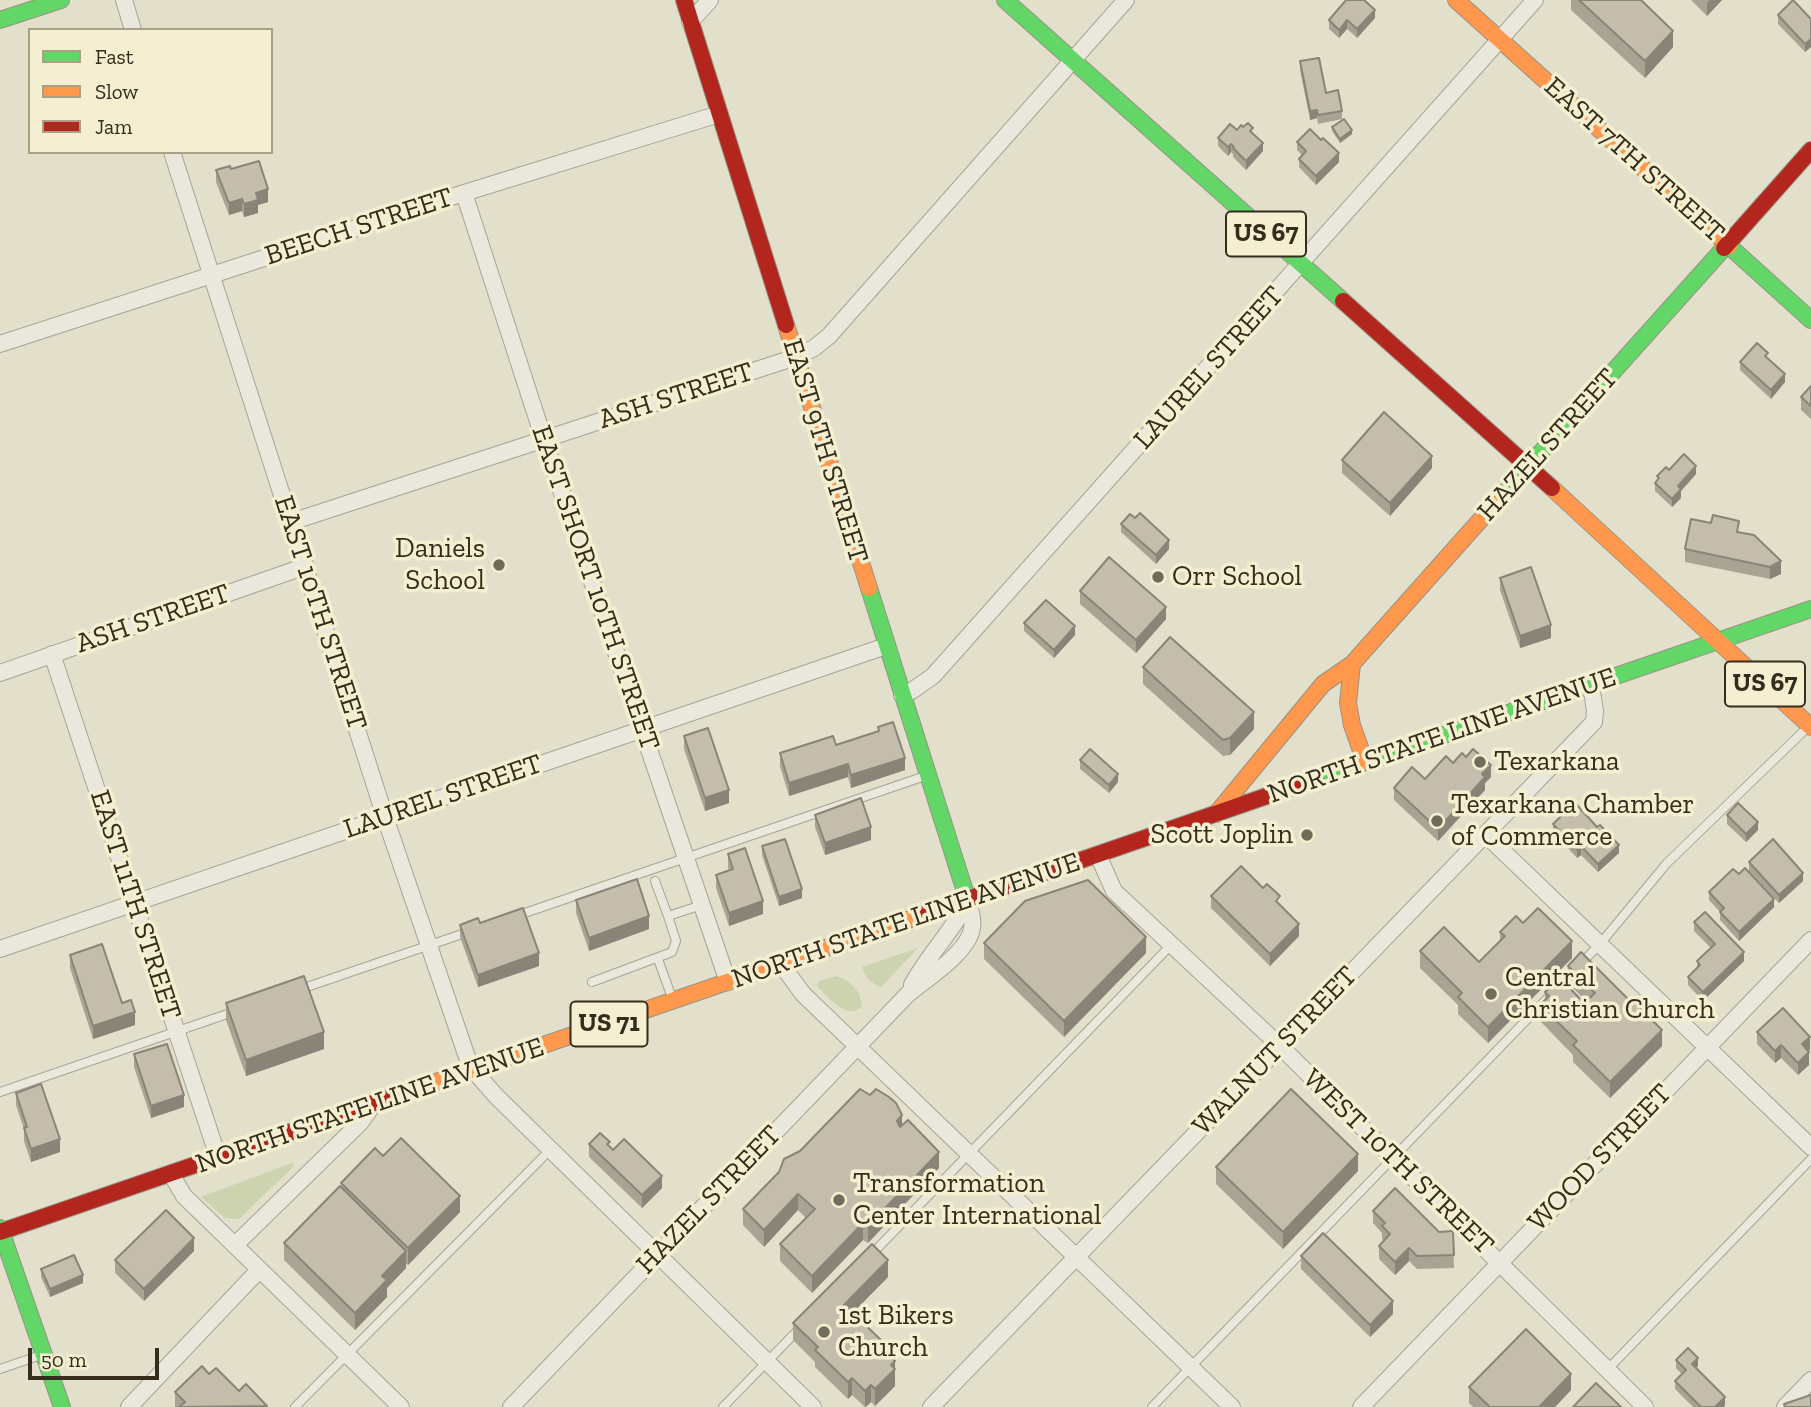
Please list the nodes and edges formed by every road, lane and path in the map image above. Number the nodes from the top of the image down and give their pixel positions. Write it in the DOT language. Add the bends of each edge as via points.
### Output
graph roads {
  1 [pos="61,0"];
  2 [pos="124,0"];
  3 [pos="684,0"];
  4 [pos="710,0"];
  5 [pos="1005,0"];
  6 [pos="1126,0"];
  7 [pos="1456,0"];
  8 [pos="1535,0"];
  9 [pos="0,20"];
  10 [pos="690,22"];
  11 [pos="132,28"];
  12 [pos="1500,40"];
  13 [pos="1072,60"];
  14 [pos="719,114"];
  15 [pos="1811,150"];
  16 [pos="173,154"];
  17 [pos="464,193"];
  18 [pos="1727,243"];
  19 [pos="1300,265"];
  20 [pos="210,275"];
  21 [pos="1811,320"];
  22 [pos="0,344"];
  23 [pos="796,357"];
  24 [pos="544,440"];
  25 [pos="1529,467"];
  26 [pos="291,522"];
  27 [pos="306,566"];
  28 [pos="1811,609"];
  29 [pos="1718,641"];
  30 [pos="887,646"];
  31 [pos="52,654"];
  32 [pos="1352,664"];
  33 [pos="0,673"];
  34 [pos="1591,685"];
  35 [pos="902,695"];
  36 [pos="1810,726"];
  37 [pos="643,729"];
  38 [pos="1365,762"];
  39 [pos="928,775"];
  40 [pos="1216,814"];
  41 [pos="385,817"];
  42 [pos="1486,835"];
  43 [pos="1098,855"];
  44 [pos="686,858"];
  45 [pos="655,881"];
  46 [pos="968,901"];
  47 [pos="134,903"];
  48 [pos="702,905"];
  49 [pos="668,916"];
  50 [pos="505,919"];
  51 [pos="480,928"];
  52 [pos="1811,940"];
  53 [pos="1172,944"];
  54 [pos="1600,944"];
  55 [pos="428,946"];
  56 [pos="0,948"];
  57 [pos="658,958"];
  58 [pos="781,964"];
  59 [pos="592,982"];
  60 [pos="728,982"];
  61 [pos="282,995"];
  62 [pos="673,1001"];
  63 [pos="243,1009"];
  64 [pos="177,1031"];
  65 [pos="859,1046"];
  66 [pos="1280,1046"];
  67 [pos="1709,1047"];
  68 [pos="474,1071"];
  69 [pos="0,1092"];
  70 [pos="373,1105"];
  71 [pos="1811,1147"];
  72 [pos="551,1149"];
  73 [pos="970,1153"];
  74 [pos="218,1157"];
  75 [pos="1393,1157"];
  76 [pos="1811,1159"];
  77 [pos="171,1174"];
  78 [pos="0,1231"];
  79 [pos="235,1245"];
  80 [pos="657,1253"];
  81 [pos="1075,1256"];
  82 [pos="1500,1261"];
  83 [pos="864,1263"];
  84 [pos="259,1270"];
  85 [pos="806,1322"];
  86 [pos="45,1354"];
  87 [pos="347,1355"];
  88 [pos="767,1362"];
  89 [pos="1191,1367"];
  90 [pos="0,1369"];
  91 [pos="1608,1369"];
  92 [pos="1811,1380"];
  93 [pos="62,1407"];
  94 [pos="129,1407"];
  95 [pos="295,1407"];
  96 [pos="401,1407"];
  97 [pos="511,1407"];
  98 [pos="723,1407"];
  99 [pos="813,1407"];
  100 [pos="931,1407"];
  101 [pos="1152,1407"];
  102 [pos="1232,1407"];
  103 [pos="1361,1407"];
  104 [pos="1645,1407"];
  105 [pos="1785,1407"];
  1 -- 9 [label="main road"];
  2 -- 11 [label="street"];
  3 -- 10 [label="main road, EAST 9TH STREET"];
  4 -- 10 [label="street"];
  5 -- 13 [label="main road, US 67"];
  6 -- 13 [label="street, ASH STREET"];
  7 -- 12 [label="main road, EAST 7TH STREET"];
  8 -- 12 [label="street, LAUREL STREET"];
  10 -- 14 [label="main road, EAST 9TH STREET"];
  12 -- 18 [label="main road, EAST 7TH STREET"];
  12 -- 19 [label="street, LAUREL STREET"];
  13 -- 19 [label="main road, US 67"];
  13 -- 23 [label="street, ASH STREET" via="829,336"];
  14 -- 17 [label="street, BEECH STREET"];
  14 -- 23 [label="main road, EAST 9TH STREET"];
  15 -- 18 [label="main road, HAZEL STREET"];
  16 -- 20 [label="street, EAST 10TH STREET"];
  17 -- 20 [label="street, BEECH STREET"];
  17 -- 24 [label="street, EAST SHORT 10TH STREET"];
  18 -- 21 [label="main road, EAST 7TH STREET"];
  18 -- 25 [label="main road, HAZEL STREET"];
  19 -- 25 [label="main road, US 67"];
  19 -- 35 [label="street, LAUREL STREET" via="933,676"];
  20 -- 22 [label="street, BEECH STREET"];
  20 -- 26 [label="street, EAST 10TH STREET"];
  23 -- 24 [label="street, ASH STREET"];
  23 -- 30 [label="main road, EAST 9TH STREET"];
  24 -- 26 [label="street, ASH STREET"];
  24 -- 37 [label="street, EAST SHORT 10TH STREET"];
  25 -- 29 [label="main road, US 67"];
  25 -- 32 [label="main road, HAZEL STREET"];
  26 -- 27 [label="street, EAST 10TH STREET"];
  27 -- 31 [label="street, ASH STREET"];
  27 -- 41 [label="street, EAST 10TH STREET"];
  28 -- 29 [label="main road, NORTH STATE LINE AVENUE"];
  29 -- 34 [label="main road, NORTH STATE LINE AVENUE"];
  29 -- 36 [label="main road, US 67"];
  30 -- 35 [label="main road, EAST 9TH STREET"];
  30 -- 37 [label="street, LAUREL STREET"];
  31 -- 33 [label="street, ASH STREET"];
  31 -- 47 [label="street, EAST 11TH STREET"];
  32 -- 38 [label="main road" via="1346,703"];
  32 -- 40 [label="main road, HAZEL STREET" via="1323,684"];
  34 -- 38 [label="main road, NORTH STATE LINE AVENUE"];
  34 -- 42 [label="street, WALNUT STREET" via="1594,722"];
  35 -- 39 [label="main road, EAST 9TH STREET"];
  36 -- 54 [label="lane" via="1667,863"];
  37 -- 41 [label="street, LAUREL STREET"];
  37 -- 44 [label="street, EAST SHORT 10TH STREET"];
  38 -- 40 [label="main road, NORTH STATE LINE AVENUE"];
  39 -- 44 [label="lane"];
  39 -- 46 [label="main road, EAST 9TH STREET"];
  40 -- 43 [label="main road, NORTH STATE LINE AVENUE / US 71"];
  41 -- 47 [label="street, LAUREL STREET"];
  41 -- 55 [label="street, EAST 10TH STREET"];
  42 -- 54 [label="street"];
  42 -- 66 [label="street, WALNUT STREET"];
  43 -- 46 [label="main road, NORTH STATE LINE AVENUE / US 71"];
  43 -- 53 [label="street, WEST 10TH STREET" via="1114,891"];
  44 -- 48 [label="street, EAST SHORT 10TH STREET"];
  44 -- 50 [label="lane"];
  45 -- 49 [label="lane"];
  46 -- 58 [label="main road, NORTH STATE LINE AVENUE / US 71"];
  46 -- 65 [label="street, HAZEL STREET" via="970,937"];
  47 -- 56 [label="street, LAUREL STREET"];
  47 -- 64 [label="street, EAST 11TH STREET"];
  48 -- 49 [label="lane"];
  48 -- 60 [label="street, EAST SHORT 10TH STREET"];
  49 -- 57 [label="lane" via="676,946"];
  51 -- 55 [label="lane"];
  52 -- 67 [label="street, WOOD STREET"];
  53 -- 66 [label="street, WEST 10TH STREET"];
  53 -- 73 [label="lane"];
  54 -- 67 [label="street"];
  54 -- 75 [label="lane"];
  55 -- 61 [label="lane"];
  55 -- 68 [label="street, EAST 10TH STREET"];
  57 -- 59 [label="lane"];
  57 -- 62 [label="lane"];
  58 -- 60 [label="main road, NORTH STATE LINE AVENUE / US 71"];
  58 -- 65 [label="street" via="799,989"];
  60 -- 62 [label="main road, NORTH STATE LINE AVENUE / US 71"];
  62 -- 68 [label="main road, NORTH STATE LINE AVENUE / US 71"];
  63 -- 64 [label="lane"];
  64 -- 69 [label="lane"];
  64 -- 74 [label="street, EAST 11TH STREET"];
  65 -- 73 [label="street"];
  65 -- 80 [label="street, HAZEL STREET"];
  66 -- 75 [label="street, WEST 10TH STREET"];
  66 -- 81 [label="street, WALNUT STREET"];
  67 -- 71 [label="street"];
  67 -- 82 [label="street, WOOD STREET"];
  68 -- 70 [label="main road, NORTH STATE LINE AVENUE / US 71"];
  68 -- 72 [label="street, EAST 10TH STREET"];
  70 -- 74 [label="main road, NORTH STATE LINE AVENUE / US 71"];
  70 -- 79 [label="street"];
  72 -- 80 [label="street, EAST 10TH STREET"];
  72 -- 87 [label="lane"];
  73 -- 81 [label="street"];
  73 -- 83 [label="lane"];
  74 -- 77 [label="main road, NORTH STATE LINE AVENUE / US 71"];
  75 -- 82 [label="street, WEST 10TH STREET"];
  75 -- 89 [label="lane"];
  76 -- 91 [label="lane"];
  77 -- 78 [label="main road, NORTH STATE LINE AVENUE / US 71"];
  77 -- 79 [label="street" via="184,1196"];
  78 -- 86 [label="main road"];
  79 -- 84 [label="street"];
  80 -- 88 [label="street, EAST 10TH STREET"];
  80 -- 97 [label="street, HAZEL STREET"];
  81 -- 89 [label="street"];
  81 -- 100 [label="street, WALNUT STREET"];
  82 -- 91 [label="street, WEST 10TH STREET"];
  82 -- 103 [label="street, WOOD STREET"];
  84 -- 87 [label="street"];
  84 -- 94 [label="street"];
  85 -- 88 [label="lane"];
  86 -- 90 [label="lane"];
  86 -- 93 [label="main road"];
  87 -- 95 [label="lane"];
  87 -- 96 [label="street"];
  88 -- 98 [label="lane"];
  88 -- 99 [label="street, EAST 10TH STREET"];
  89 -- 101 [label="lane"];
  89 -- 102 [label="street"];
  91 -- 104 [label="street, WEST 10TH STREET"];
  92 -- 105 [label="street"];
}
